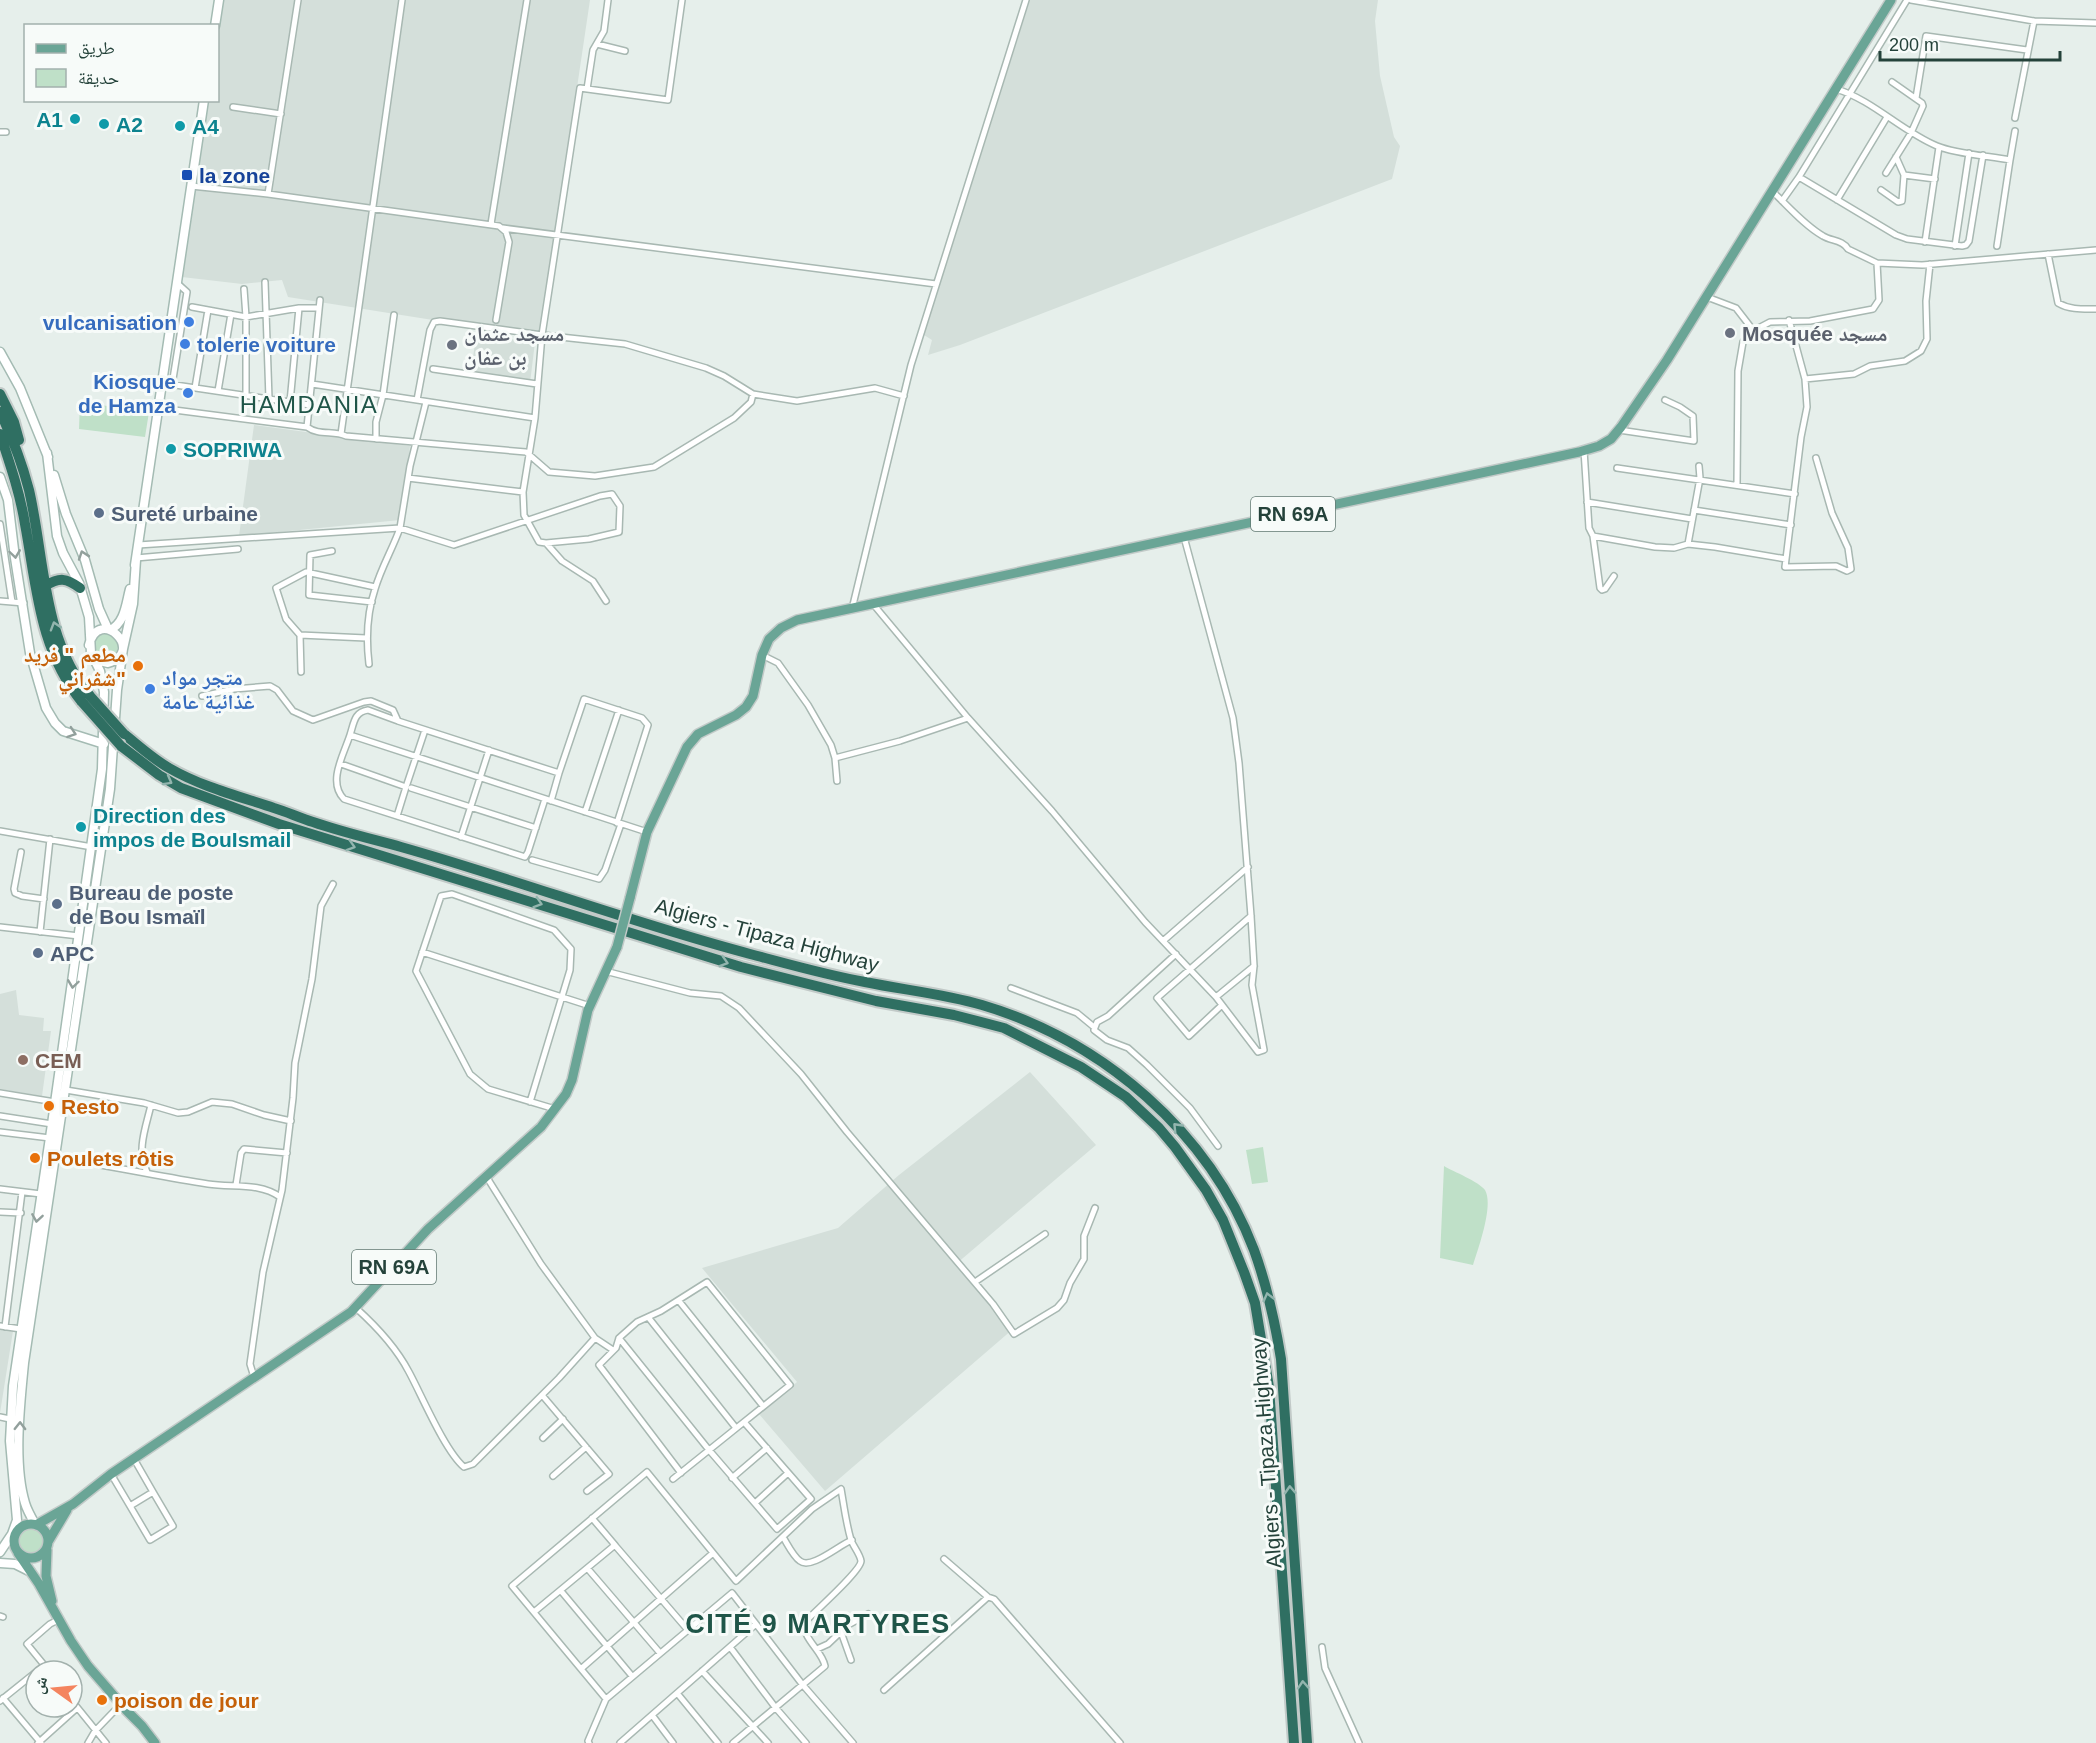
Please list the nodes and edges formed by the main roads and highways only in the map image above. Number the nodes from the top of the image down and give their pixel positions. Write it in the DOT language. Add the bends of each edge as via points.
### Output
graph roads {
  1 [pos="219,0"];
  2 [pos="1891,0"];
  3 [pos="215,24"];
  4 [pos="204,102"];
  5 [pos="0,352"];
  6 [pos="0,394"];
  7 [pos="0,412"];
  8 [pos="0,434"];
  9 [pos="0,446"];
  10 [pos="47,453"];
  11 [pos="10,465"];
  12 [pos="0,477"];
  13 [pos="34,519"];
  14 [pos="136,559"];
  15 [pos="45,586"];
  16 [pos="80,588"];
  17 [pos="109,630"];
  18 [pos="89,645"];
  19 [pos="123,649"];
  20 [pos="93,657"];
  21 [pos="86,699"];
  22 [pos="104,744"];
  23 [pos="73,1504"];
  24 [pos="17,1520"];
  25 [pos="35,1524"];
  26 [pos="15,1535"];
  27 [pos="48,1544"];
  28 [pos="3,1548"];
  29 [pos="22,1557"];
  30 [pos="0,1563"];
  31 [pos="11,1563"];
  32 [pos="31,1572"];
  33 [pos="57,1619"];
  34 [pos="155,1743"];
  35 [pos="1294,1743"];
  36 [pos="1307,1743"];
  1 -- 3 [label="main road"];
  2 -- 23 [label="main road, RN 69A, bridge" via="1667,360 1619,430 1599,446 797,620 781,628 769,639 753,696 746,707 698,734 687,747 647,832 617,947 590,1006 572,1080 541,1127 428,1229 356,1308 111,1474"];
  4 -- 14 [label="main road"];
  5 -- 10 [label="main road"];
  6 -- 13 [label="highway" via="14,422 30,476"];
  7 -- 13 [label="highway, Algiers - Tipaza Highway" via="19,458"];
  8 -- 11 [label="highway, Algiers - Tipaza Highway"];
  9 -- 11 [label="highway"];
  10 -- 16 [label="main road" via="57,536"];
  17 -- 10 [label="main road, one-way"];
  11 -- 21 [label="highway, Algiers - Tipaza Highway" via="26,524 42,624 74,692"];
  12 -- 22 [label="main road, one-way" via="8,500 30,653 42,697 59,728"];
  13 -- 15 [label="highway, Algiers - Tipaza Highway"];
  14 -- 17 [label="main road" via="123,618"];
  14 -- 19 [label="main road" via="133,604"];
  15 -- 16 [label="highway" via="62,578"];
  21 -- 15 [label="highway, Algiers - Tipaza Highway, one-way" via="66,657"];
  16 -- 18 [label="main road" via="89,617"];
  17 -- 18 [label="main road" via="94,634"];
  17 -- 19 [label="main road" via="120,637"];
  18 -- 20 [label="main road"];
  19 -- 20 [label="main road" via="112,662 100,662"];
  25 -- 19 [label="main road, one-way" via="25,1505 22,1485 21,1396 110,789"];
  20 -- 22 [label="main road" via="104,692"];
  21 -- 35 [label="highway, Algiers - Tipaza Highway, one-way, bridge" via="121,746 181,788 269,821 741,967 1004,1028 1081,1067 1126,1097 1159,1128 1206,1190 1223,1220 1255,1303 1269,1387"];
  36 -- 21 [label="highway, Algiers - Tipaza Highway, one-way, bridge" via="1287,1433 1274,1316 1253,1246 1208,1165 1183,1133 1136,1087 1079,1047 1003,1012 743,952 316,823 201,784 159,762"];
  22 -- 24 [label="main road, one-way" via="10,1419"];
  23 -- 25 [label="main road, RN 69A"];
  23 -- 27 [label="main road, RN 69A"];
  24 -- 26 [label="main road"];
  24 -- 28 [label="main road"];
  25 -- 26 [label="main road" via="21,1527"];
  25 -- 27 [label="main road" via="46,1532"];
  26 -- 28 [label="main road"];
  26 -- 29 [label="main road" via="14,1544"];
  27 -- 29 [label="main road" via="37,1557"];
  27 -- 33 [label="main road" via="47,1581"];
  29 -- 31 [label="main road"];
  29 -- 32 [label="main road"];
  30 -- 31 [label="main road"];
  31 -- 32 [label="main road"];
  32 -- 33 [label="main road"];
  33 -- 34 [label="main road" via="88,1666"];
}
